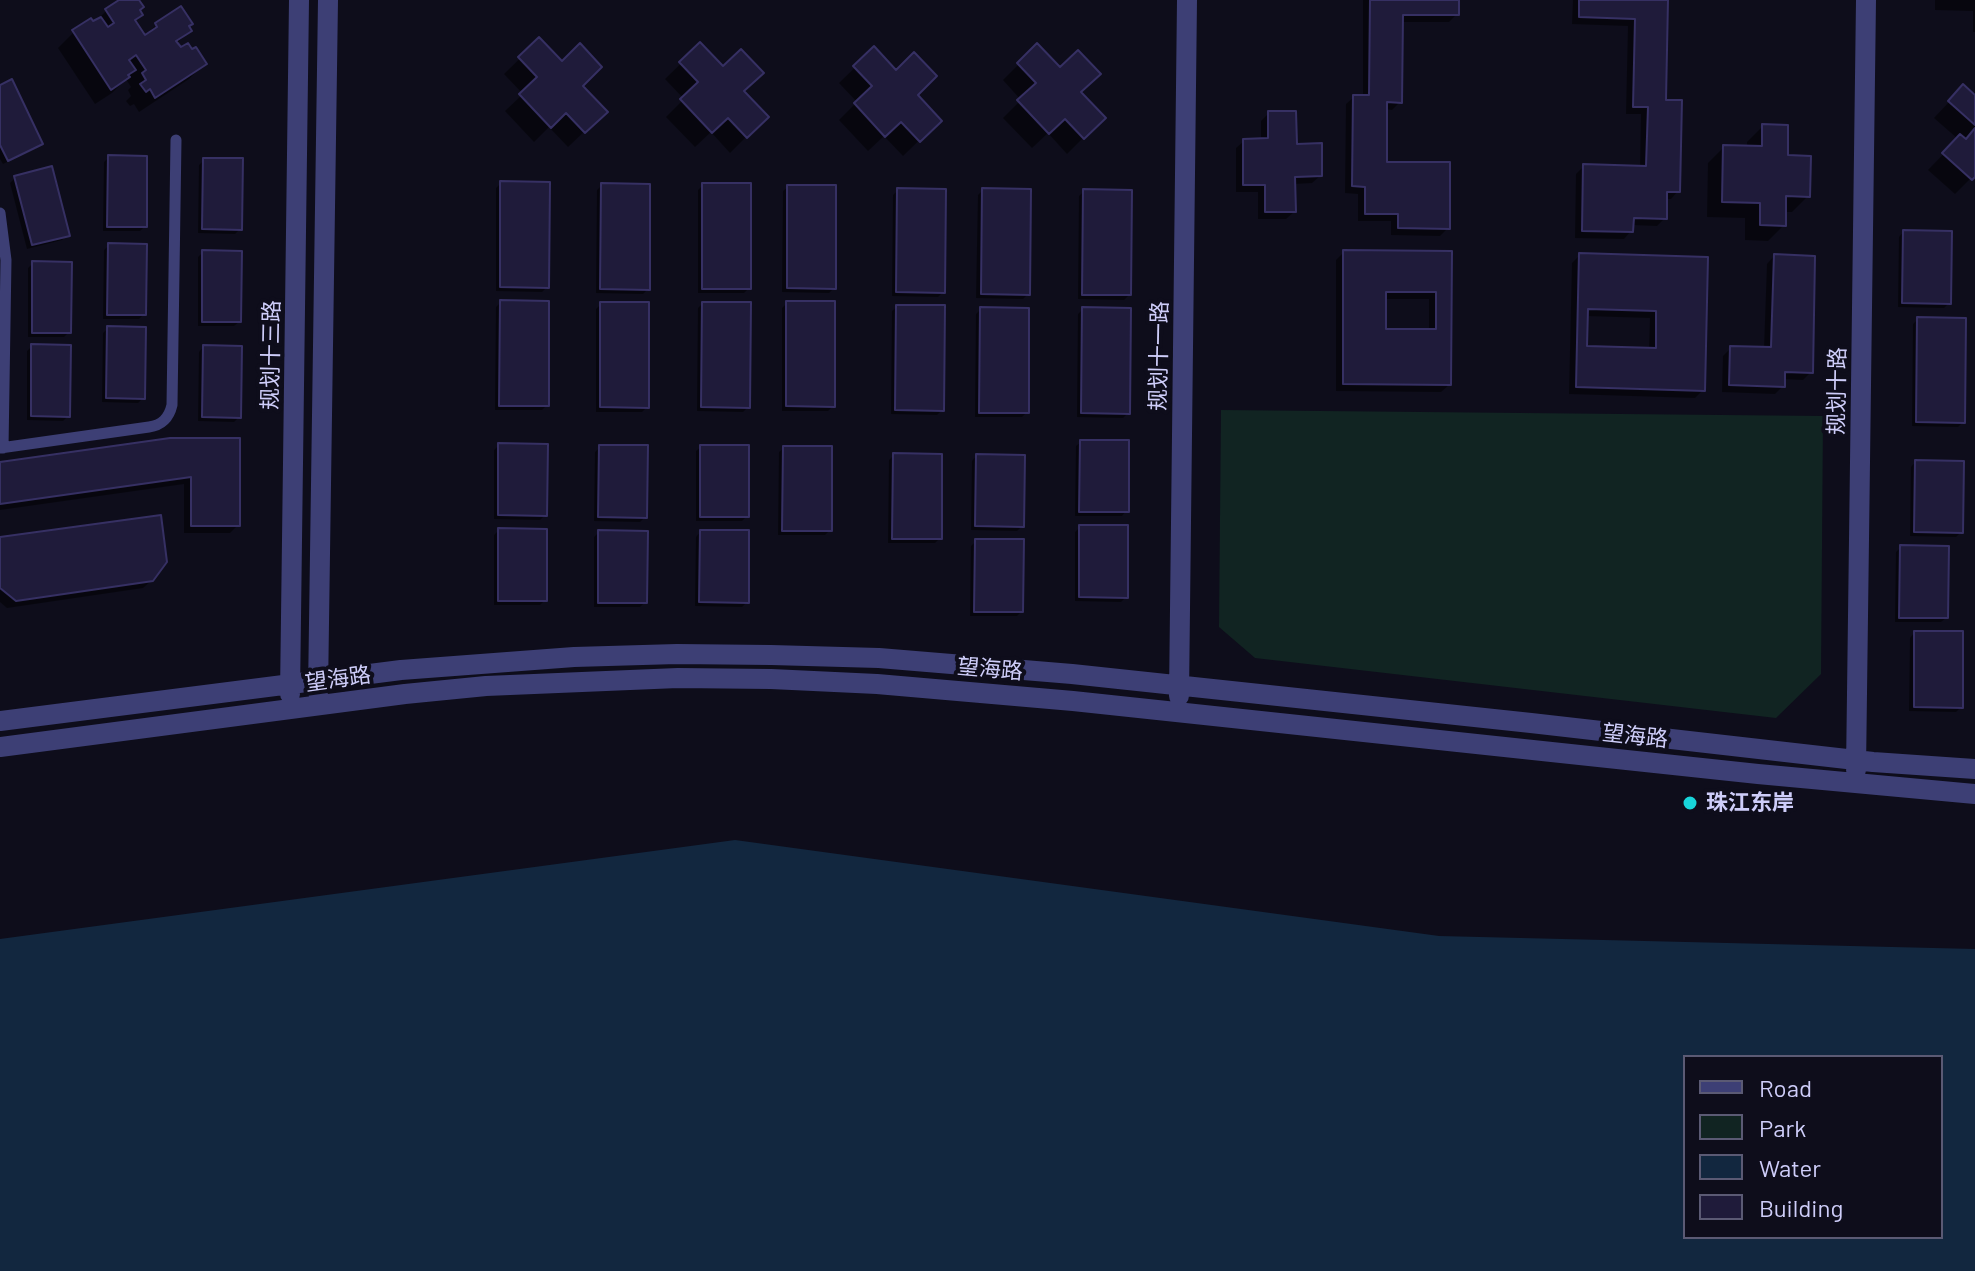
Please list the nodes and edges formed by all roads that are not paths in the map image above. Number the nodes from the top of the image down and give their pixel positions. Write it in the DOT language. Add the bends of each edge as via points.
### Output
graph roads {
  1 [pos="299,0"];
  2 [pos="328,0"];
  3 [pos="1187,0"];
  4 [pos="1866,0"];
  5 [pos="176,140"];
  6 [pos="0,213"];
  7 [pos="1,448"];
  8 [pos="319,680"];
  9 [pos="290,684"];
  10 [pos="1179,686"];
  11 [pos="318,706"];
  12 [pos="290,710"];
  13 [pos="1178,712"];
  14 [pos="0,721"];
  15 [pos="0,747"];
  16 [pos="1856,760"];
  17 [pos="1975,769"];
  18 [pos="1856,782"];
  19 [pos="1975,794"];
  1 -- 9 [label="street, 规划十三路"];
  2 -- 8 [label="street"];
  3 -- 10 [label="street, 规划十一路"];
  4 -- 16 [label="street, 规划十路"];
  5 -- 7 [label="lane" via="170,414 158,426"];
  6 -- 7 [label="lane" via="6,260"];
  8 -- 9 [label="street, 望海路"];
  8 -- 10 [label="street, 望海路" via="574,657 693,654 879,658"];
  8 -- 11 [label="street"];
  9 -- 12 [label="street, 规划十三路"];
  9 -- 14 [label="street, 望海路"];
  10 -- 13 [label="street, 规划十一路"];
  10 -- 16 [label="street, 望海路"];
  11 -- 12 [label="street, 望海路"];
  11 -- 13 [label="street, 望海路" via="486,686 678,678 877,684"];
  12 -- 15 [label="street, 望海路"];
  13 -- 18 [label="street, 望海路"];
  16 -- 17 [label="street, 望海路"];
  16 -- 18 [label="street, 规划十路"];
  18 -- 19 [label="street, 望海路"];
}
